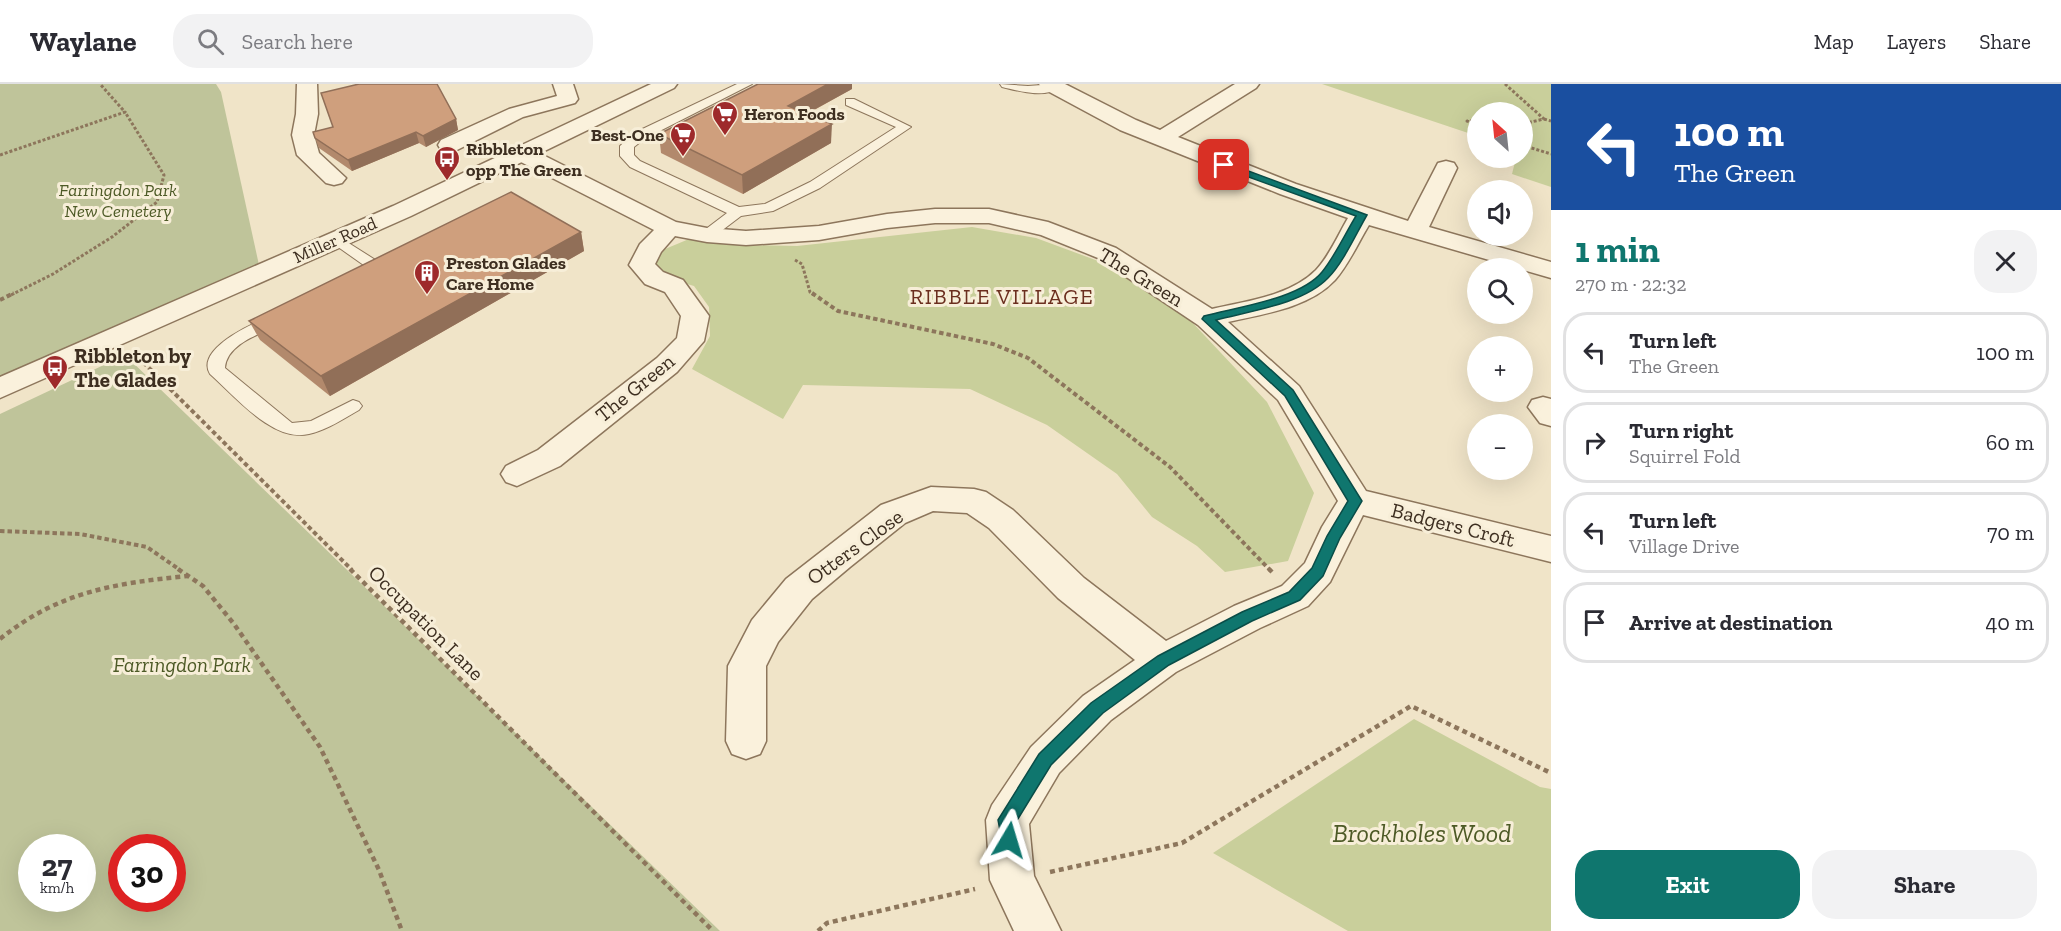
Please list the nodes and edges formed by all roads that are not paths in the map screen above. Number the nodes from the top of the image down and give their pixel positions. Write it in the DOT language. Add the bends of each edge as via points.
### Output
graph roads {
  1 [pos="667,84"];
  2 [pos="746,84"];
  3 [pos="1006,84"];
  4 [pos="1249,84"];
  5 [pos="1052,86"];
  6 [pos="313,91"];
  7 [pos="566,92"];
  8 [pos="850,102"];
  9 [pos="601,117"];
  10 [pos="1162,138"];
  11 [pos="449,145"];
  12 [pos="523,154"];
  13 [pos="1446,168"];
  14 [pos="334,178"];
  15 [pos="737,212"];
  16 [pos="1362,215"];
  17 [pos="669,228"];
  18 [pos="1415,230"];
  19 [pos="707,235"];
  20 [pos="336,239"];
  21 [pos="1551,270"];
  22 [pos="347,283"];
  23 [pos="297,309"];
  24 [pos="1208,319"];
  25 [pos="0,388"];
  26 [pos="353,406"];
  27 [pos="518,474"];
  28 [pos="1355,501"];
  29 [pos="1545,550"];
  30 [pos="1163,661"];
  31 [pos="746,741"];
  32 [pos="1038,931"];
  1 -- 9 [label="street, Miller Road"];
  2 -- 15 [label="lane" via="639,136 627,146 627,156 635,164"];
  3 -- 5 [label="lane" via="1028,90"];
  4 -- 10 [label="street"];
  5 -- 10 [label="street"];
  6 -- 14 [label="street" via="303,135 308,155"];
  7 -- 9 [label="street"];
  7 -- 11 [label="street"];
  8 -- 15 [label="lane" via="905,127 815,186 768,208"];
  9 -- 12 [label="street, Miller Road"];
  10 -- 16 [label="street"];
  12 -- 17 [label="street, The Green"];
  12 -- 20 [label="street, Miller Road"];
  13 -- 18 [label="street"];
  15 -- 19 [label="lane"];
  16 -- 18 [label="street"];
  16 -- 24 [label="street" via="1325,275 1310,288"];
  17 -- 19 [label="street, The Green"];
  17 -- 27 [label="street, The Green" via="649,249 642,265 654,278 674,286 687,302 695,316 690,340 667,366 549,458"];
  18 -- 21 [label="street"];
  19 -- 24 [label="street, The Green" via="746,238 819,233 935,216 989,216 1048,229 1107,254"];
  20 -- 22 [label="lane" via="372,264 373,268"];
  20 -- 25 [label="street, Miller Road"];
  23 -- 26 [label="lane" via="227,347 218,355 216,370 280,425 297,432"];
  24 -- 28 [label="street, The Green" via="1289,393"];
  28 -- 29 [label="street, Badgers Croft"];
  28 -- 30 [label="street" via="1318,572 1294,596"];
  30 -- 31 [label="street, Otters Close" via="1071,588 1001,519 974,501 931,499 893,514 830,563 799,589 765,631 747,666"];
  30 -- 32 [label="street" via="1097,708 1045,760 1007,820 1012,880"];
}
